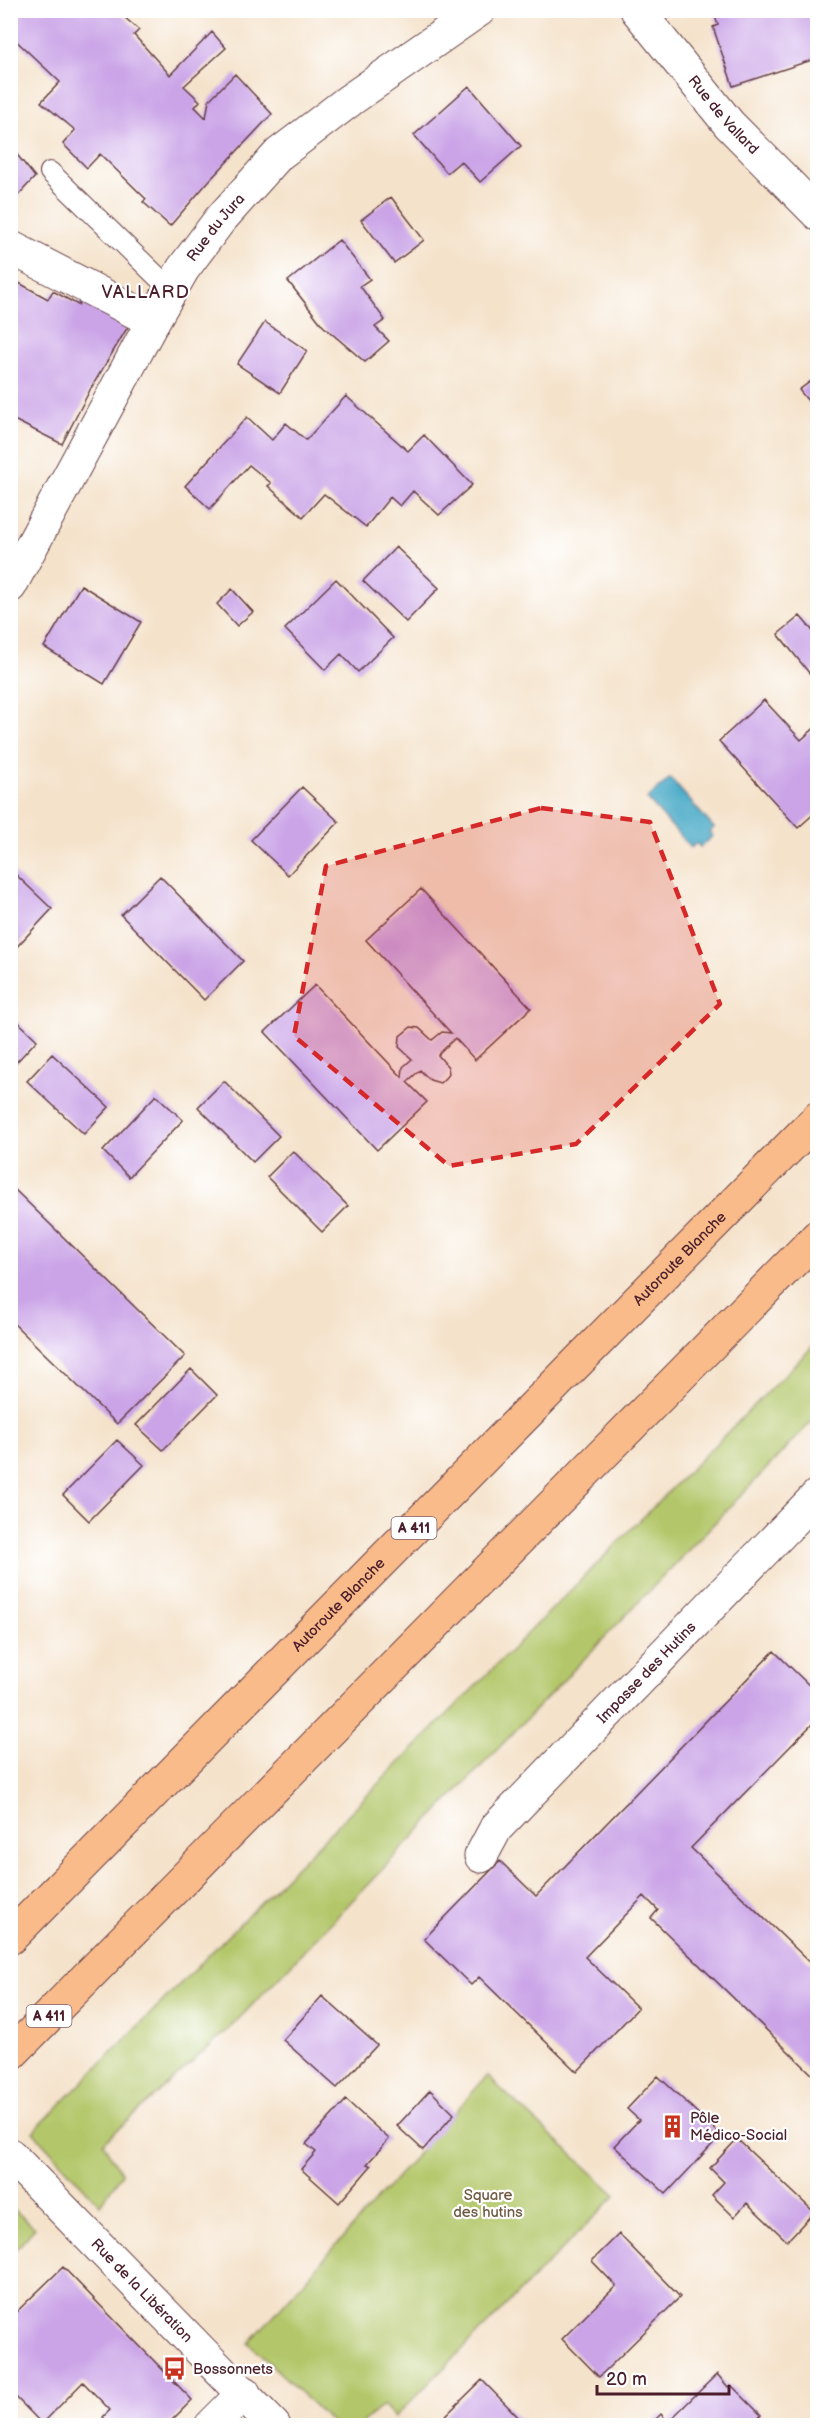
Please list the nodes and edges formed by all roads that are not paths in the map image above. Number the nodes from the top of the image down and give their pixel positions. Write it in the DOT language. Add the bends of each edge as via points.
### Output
graph roads {
  1 [pos="478,10"];
  2 [pos="638,10"];
  3 [pos="50,172"];
  4 [pos="818,214"];
  5 [pos="10,247"];
  6 [pos="171,290"];
  7 [pos="153,321"];
  8 [pos="10,586"];
  9 [pos="818,1118"];
  10 [pos="818,1236"];
  11 [pos="818,1495"];
  12 [pos="481,1856"];
  13 [pos="10,1938"];
  14 [pos="10,2055"];
  15 [pos="10,2155"];
  16 [pos="244,2393"];
  17 [pos="211,2426"];
  18 [pos="274,2426"];
  1 -- 6 [label="street, Rue du Jura" via="279,154 219,221"];
  2 -- 4 [label="street, Rue de Vallard" via="729,124"];
  3 -- 6 [label="lane"];
  5 -- 7 [label="street"];
  6 -- 7 [label="street, Rue du Jura"];
  7 -- 8 [label="street, Rue du Jura"];
  9 -- 13 [label="highway, Autoroute Blanche / A 411"];
  10 -- 14 [label="highway, A 411"];
  11 -- 12 [label="street, Impasse des Hutins" via="496,1828"];
  15 -- 16 [label="street, Rue de la Libération"];
  16 -- 17 [label="street"];
  16 -- 18 [label="street, Rue de la Libération"];
}
